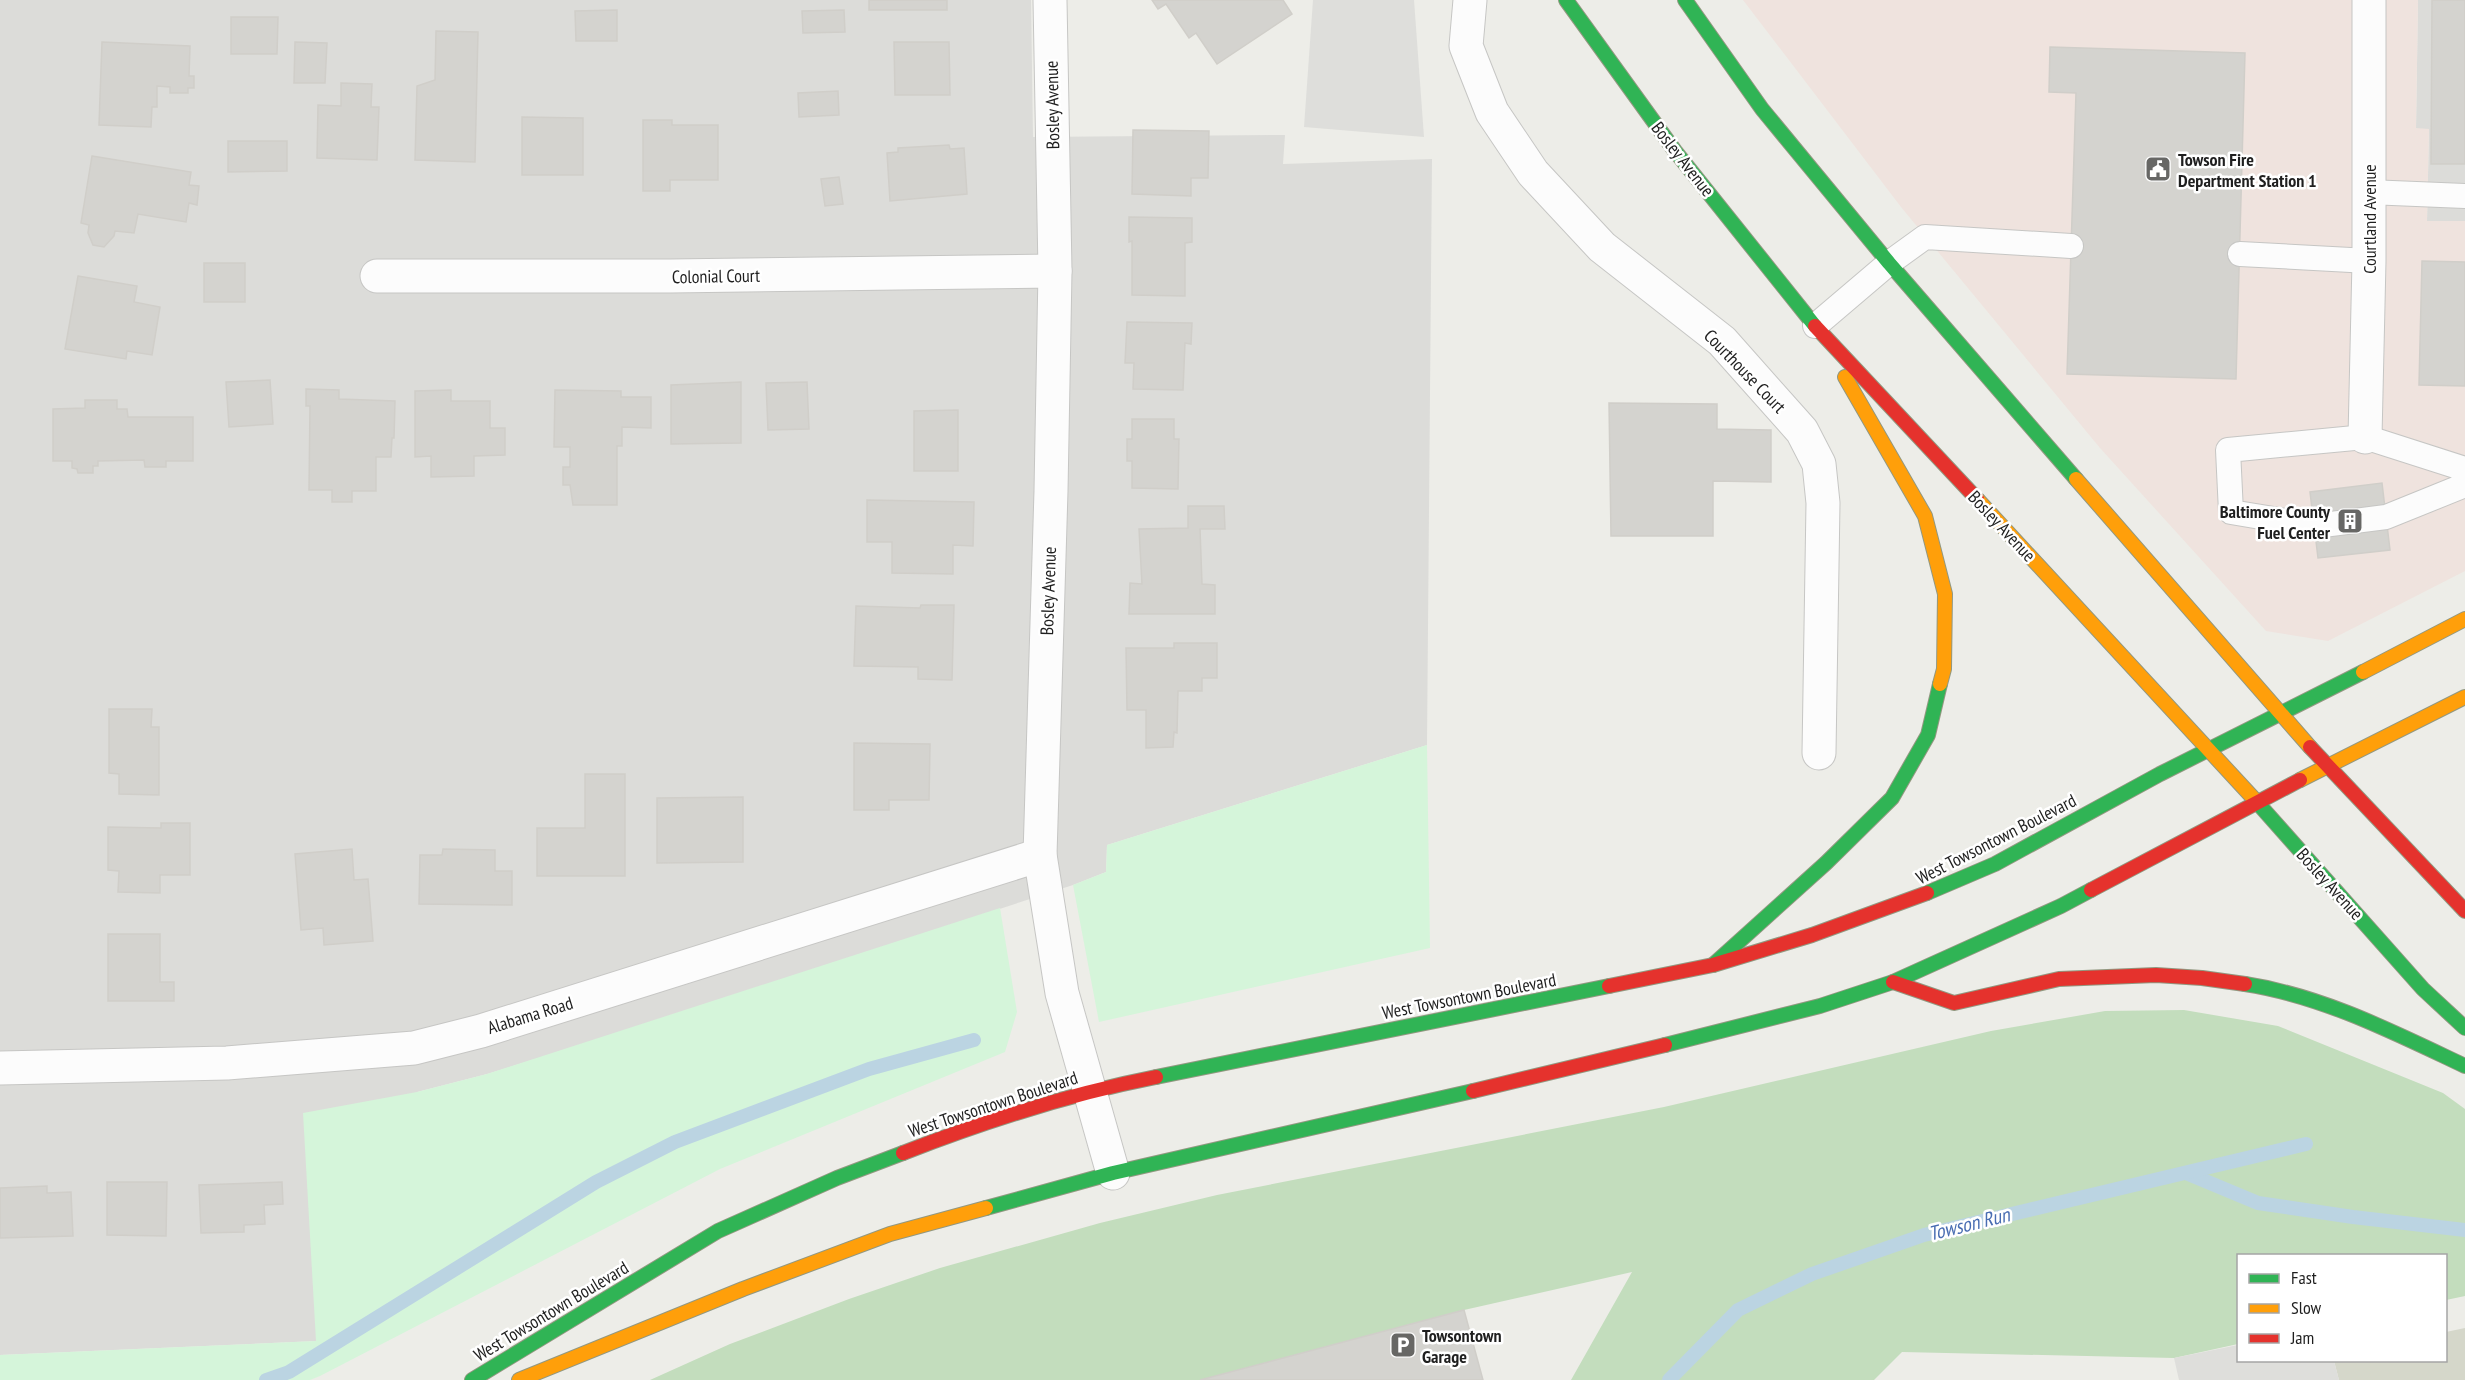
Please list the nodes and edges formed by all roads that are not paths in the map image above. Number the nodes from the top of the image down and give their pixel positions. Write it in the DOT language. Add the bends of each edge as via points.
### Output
graph roads {
  1 [pos="1050,0"];
  2 [pos="1470,0"];
  3 [pos="1566,0"];
  4 [pos="1685,0"];
  5 [pos="2369,0"];
  6 [pos="2368,192"];
  7 [pos="2465,196"];
  8 [pos="2071,246"];
  9 [pos="2240,254"];
  10 [pos="2369,261"];
  11 [pos="1889,263"];
  12 [pos="1055,271"];
  13 [pos="377,276"];
  14 [pos="1815,326"];
  15 [pos="2366,437"];
  16 [pos="2465,469"];
  17 [pos="2465,485"];
  18 [pos="2465,620"];
  19 [pos="2465,697"];
  20 [pos="2280,715"];
  21 [pos="2211,750"];
  22 [pos="1819,753"];
  23 [pos="2326,766"];
  24 [pos="2257,802"];
  25 [pos="1040,855"];
  26 [pos="2465,911"];
  27 [pos="1713,965"];
  28 [pos="1893,982"];
  29 [pos="2465,1028"];
  30 [pos="2465,1066"];
  31 [pos="0,1068"];
  32 [pos="1091,1090"];
  33 [pos="1113,1173"];
  34 [pos="472,1380"];
  35 [pos="519,1380"];
  1 -- 12 [label="street, Bosley Avenue"];
  2 -- 22 [label="street, Courthouse Court" via="1466,46 1492,112 1533,173 1602,247 1722,341 1802,431 1820,464"];
  3 -- 14 [label="main road, Bosley Avenue" via="1675,151"];
  4 -- 11 [label="main road" via="1762,109"];
  5 -- 6 [label="street, Courtland Avenue"];
  6 -- 7 [label="lane"];
  6 -- 10 [label="street, Courtland Avenue"];
  8 -- 11 [label="lane" via="1925,237"];
  9 -- 10 [label="lane"];
  10 -- 15 [label="street, Courtland Avenue"];
  11 -- 14 [label="lane"];
  11 -- 20 [label="main road"];
  12 -- 13 [label="street, Colonial Court"];
  12 -- 25 [label="street, Bosley Avenue"];
  14 -- 21 [label="main road, Bosley Avenue"];
  14 -- 27 [label="main road" via="1925,516 1945,594 1944,669 1928,735 1892,798"];
  15 -- 16 [label="lane"];
  15 -- 17 [label="lane" via="2228,450 2231,512 2315,526 2386,517"];
  18 -- 20 [label="main road, West Towsontown Boulevard"];
  19 -- 23 [label="main road"];
  20 -- 21 [label="main road, West Towsontown Boulevard"];
  20 -- 23 [label="main road"];
  21 -- 24 [label="main road, Bosley Avenue"];
  21 -- 27 [label="main road, West Towsontown Boulevard" via="1995,864 1912,900"];
  23 -- 24 [label="main road"];
  23 -- 26 [label="main road"];
  24 -- 28 [label="main road" via="2061,906"];
  24 -- 29 [label="main road, Bosley Avenue" via="2423,989"];
  25 -- 31 [label="street, Alabama Road" via="481,1031 414,1048 227,1063"];
  25 -- 32 [label="street, Bosley Avenue" via="1062,993"];
  27 -- 32 [label="main road, West Towsontown Boulevard"];
  28 -- 30 [label="main road" via="1954,1003 2059,979 2156,975 2224,981 2309,999 2385,1028"];
  28 -- 33 [label="main road" via="1820,1006 1575,1068"];
  32 -- 33 [label="street, Bosley Avenue"];
  32 -- 34 [label="main road, West Towsontown Boulevard" via="948,1135 837,1178 718,1231"];
  33 -- 35 [label="main road" via="890,1234"];
}
